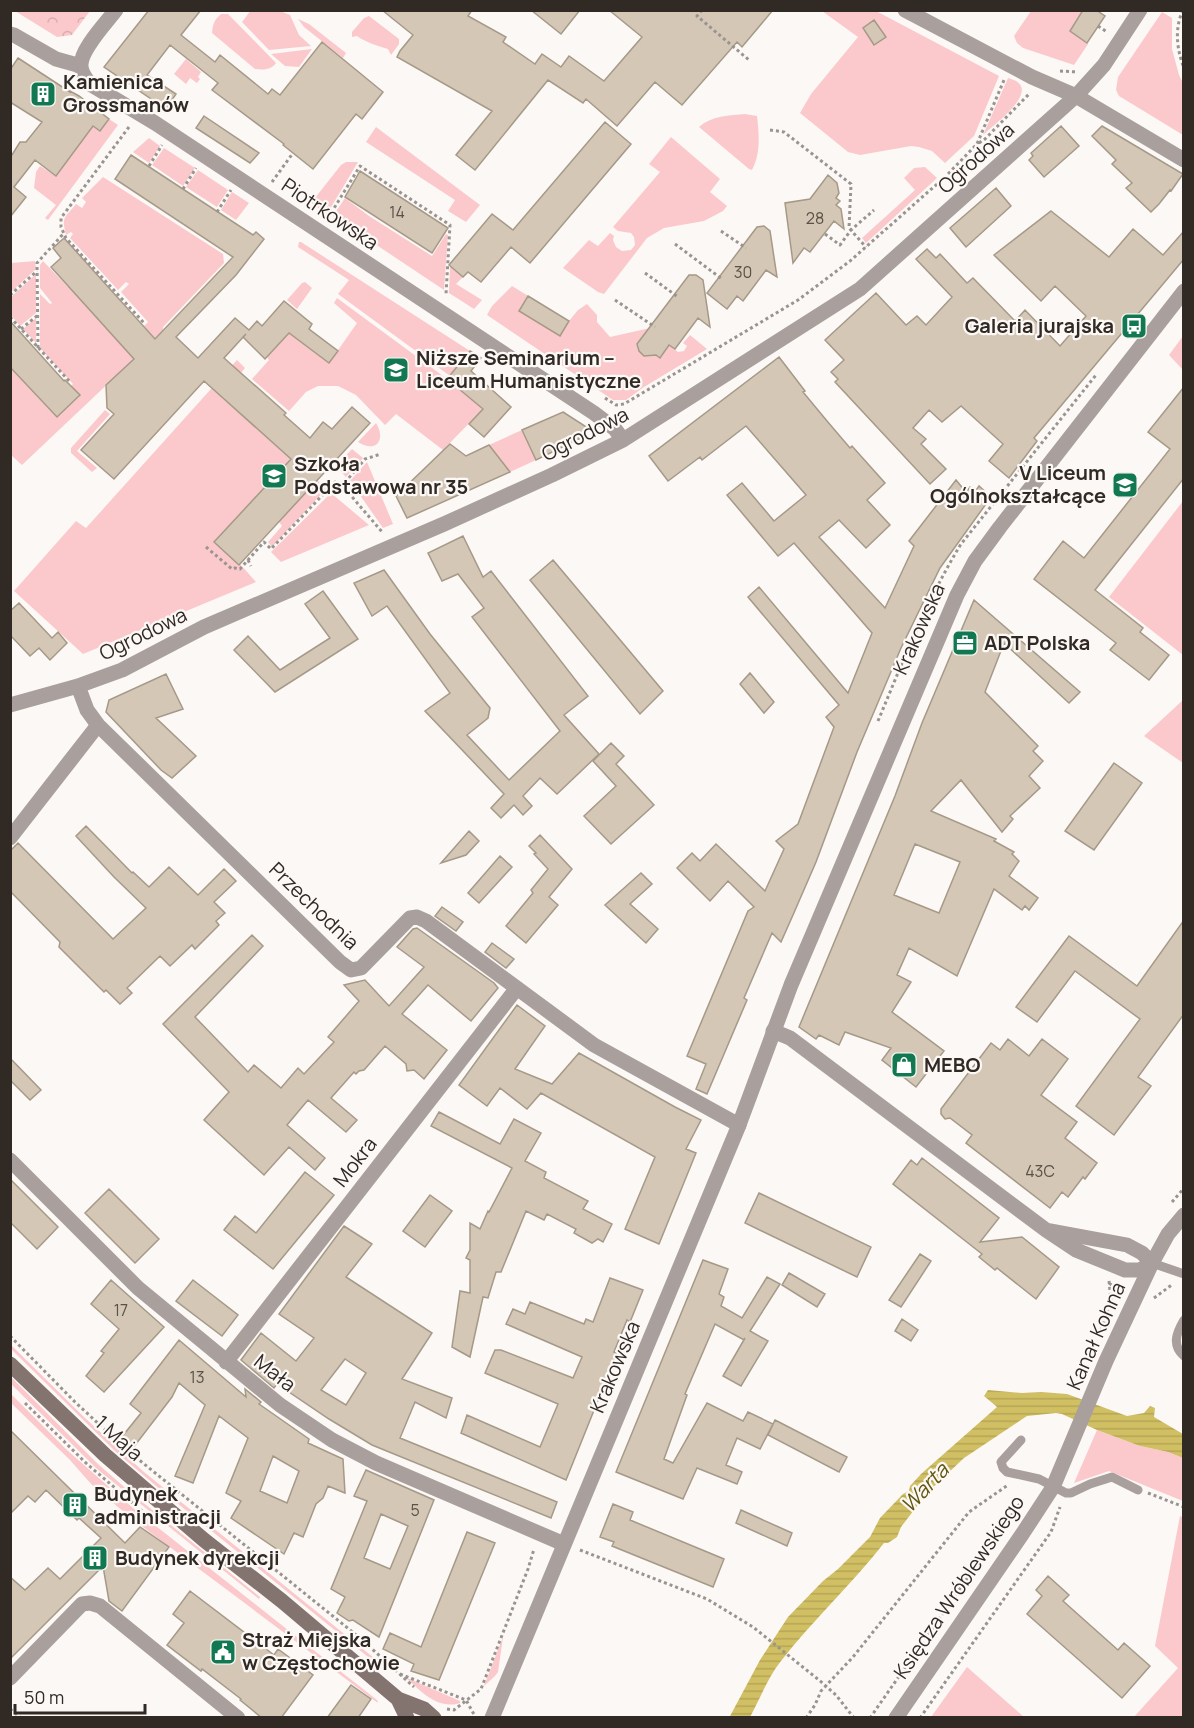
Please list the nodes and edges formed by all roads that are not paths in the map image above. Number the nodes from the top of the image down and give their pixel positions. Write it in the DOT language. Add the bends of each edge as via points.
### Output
graph roads {
  1 [pos="116,10"];
  2 [pos="905,10"];
  3 [pos="1140,10"];
  4 [pos="10,34"];
  5 [pos="81,66"];
  6 [pos="1076,96"];
  7 [pos="1184,160"];
  8 [pos="1184,291"];
  9 [pos="623,440"];
  10 [pos="78,686"];
  11 [pos="10,705"];
  12 [pos="98,725"];
  13 [pos="10,838"];
  14 [pos="517,988"];
  15 [pos="773,1031"];
  16 [pos="739,1125"];
  17 [pos="10,1160"];
  18 [pos="1184,1215"];
  19 [pos="1046,1230"];
  20 [pos="1152,1263"];
  21 [pos="1184,1274"];
  22 [pos="1184,1320"];
  23 [pos="1184,1356"];
  24 [pos="226,1362"];
  25 [pos="10,1364"];
  26 [pos="1021,1440"];
  27 [pos="1053,1485"];
  28 [pos="1138,1490"];
  29 [pos="564,1544"];
  30 [pos="10,1677"];
  31 [pos="398,1699"];
  32 [pos="238,1718"];
  33 [pos="407,1718"];
  34 [pos="434,1718"];
  35 [pos="492,1718"];
  36 [pos="896,1718"];
  1 -- 5 [label="street" via="87,48"];
  2 -- 6 [label="street"];
  3 -- 6 [label="street, Ogrodowa" via="1104,65"];
  4 -- 5 [label="street" via="56,59"];
  5 -- 9 [label="street, Piotrkowska" via="90,84 594,412"];
  6 -- 7 [label="street"];
  6 -- 9 [label="street, Ogrodowa" via="860,289"];
  8 -- 15 [label="street, Krakowska" via="1000,527 961,586"];
  9 -- 10 [label="street, Ogrodowa" via="465,514 204,627 122,670"];
  10 -- 11 [label="street, Ogrodowa"];
  10 -- 12 [label="street, Przechodnia"];
  12 -- 13 [label="street"];
  12 -- 14 [label="street, Przechodnia" via="351,970 361,968 410,918 417,917"];
  14 -- 16 [label="street, Przechodnia" via="594,1045"];
  14 -- 24 [label="street, Mokra"];
  15 -- 16 [label="street, Krakowska"];
  15 -- 19 [label="street" via="790,1038"];
  16 -- 29 [label="street, Krakowska"];
  17 -- 24 [label="street, Mała" via="138,1288"];
  18 -- 20 [label="street, Kanał Kohna"];
  19 -- 20 [label="street" via="1127,1245"];
  19 -- 20 [label="street" via="1076,1250 1125,1270 1140,1270"];
  20 -- 21 [label="lane"];
  20 -- 27 [label="street, Kanał Kohna"];
  22 -- 23 [label="lane" via="1175,1335 1176,1345"];
  24 -- 29 [label="street, Mała" via="332,1440"];
  25 -- 31 [label="main road, 1 Maja" via="105,1455"];
  26 -- 27 [label="lane" via="1001,1462 1003,1468"];
  27 -- 28 [label="lane" via="1071,1493 1112,1477"];
  27 -- 36 [label="street, Księdza Wróblewskiego"];
  29 -- 35 [label="street, Krakowska"];
  30 -- 32 [label="street" via="82,1604 90,1603 100,1606"];
  31 -- 33 [label="main road, 1 Maja"];
  31 -- 34 [label="main road, 1 Maja" via="424,1709"];
}
